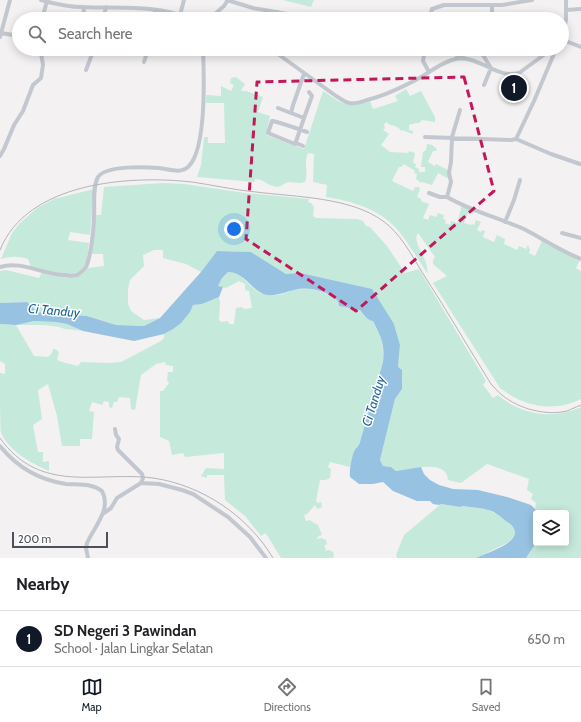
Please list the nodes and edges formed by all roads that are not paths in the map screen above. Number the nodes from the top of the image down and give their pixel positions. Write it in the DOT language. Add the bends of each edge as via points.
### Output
graph roads {
  1 [pos="10,0"];
  2 [pos="41,0"];
  3 [pos="184,0"];
  4 [pos="228,0"];
  5 [pos="471,0"];
  6 [pos="532,0"];
  7 [pos="566,0"];
  8 [pos="46,2"];
  9 [pos="470,5"];
  10 [pos="492,6"];
  11 [pos="84,7"];
  12 [pos="106,7"];
  13 [pos="581,9"];
  14 [pos="155,10"];
  15 [pos="566,10"];
  16 [pos="44,12"];
  17 [pos="84,12"];
  18 [pos="105,12"];
  19 [pos="165,12"];
  20 [pos="181,12"];
  21 [pos="217,12"];
  22 [pos="278,12"];
  23 [pos="431,12"];
  24 [pos="492,12"];
  25 [pos="1,35"];
  26 [pos="12,36"];
  27 [pos="569,42"];
  28 [pos="581,47"];
  29 [pos="42,56"];
  30 [pos="91,56"];
  31 [pos="146,56"];
  32 [pos="203,56"];
  33 [pos="280,56"];
  34 [pos="424,56"];
  35 [pos="459,56"];
  36 [pos="484,56"];
  37 [pos="542,56"];
  38 [pos="553,56"];
  39 [pos="452,60"];
  40 [pos="144,62"];
  41 [pos="491,68"];
  42 [pos="86,70"];
  43 [pos="429,72"];
  44 [pos="304,74"];
  45 [pos="484,85"];
  46 [pos="309,92"];
  47 [pos="278,108"];
  48 [pos="460,110"];
  49 [pos="291,113"];
  50 [pos="304,118"];
  51 [pos="300,130"];
  52 [pos="307,132"];
  53 [pos="425,137"];
  54 [pos="452,137"];
  55 [pos="516,139"];
  56 [pos="296,143"];
  57 [pos="303,146"];
  58 [pos="2,148"];
  59 [pos="0,156"];
  60 [pos="580,164"];
  61 [pos="520,180"];
  62 [pos="429,193"];
  63 [pos="447,197"];
  64 [pos="505,222"];
  65 [pos="562,233"];
  66 [pos="581,238"];
  67 [pos="581,259"];
  68 [pos="0,267"];
  69 [pos="115,429"];
  70 [pos="0,446"];
  71 [pos="141,483"];
  72 [pos="104,513"];
  73 [pos="88,558"];
  74 [pos="266,558"];
  1 -- 25 [label="street"];
  2 -- 8 [label="street"];
  3 -- 20 [label="street"];
  4 -- 21 [label="street"];
  4 -- 22 [label="street"];
  5 -- 9 [label="street"];
  6 -- 10 [label="street"];
  7 -- 15 [label="street"];
  8 -- 11 [label="street"];
  8 -- 16 [label="street"];
  9 -- 10 [label="street"];
  9 -- 23 [label="street" via="438,6"];
  10 -- 24 [label="street"];
  11 -- 12 [label="street"];
  11 -- 17 [label="street"];
  12 -- 14 [label="street"];
  12 -- 18 [label="street"];
  13 -- 15 [label="street"];
  14 -- 19 [label="street"];
  25 -- 26 [label="street"];
  27 -- 28 [label="street"];
  29 -- 58 [label="street" via="41,78 33,85"];
  30 -- 42 [label="street"];
  31 -- 40 [label="street"];
  32 -- 68 [label="street" via="204,103 198,148 191,164 180,171 130,168 108,171 100,175 95,186 88,259 86,267 77,275 56,275 14,265"];
  33 -- 44 [label="street"];
  34 -- 43 [label="street" via="423,61"];
  35 -- 39 [label="street"];
  36 -- 41 [label="street"];
  37 -- 41 [label="street" via="519,73 505,74"];
  38 -- 55 [label="street"];
  39 -- 41 [label="street" via="468,59"];
  39 -- 43 [label="street"];
  41 -- 45 [label="street"];
  43 -- 44 [label="street" via="389,93 352,103 336,96"];
  44 -- 49 [label="street"];
  46 -- 50 [label="street" via="312,96"];
  47 -- 49 [label="street"];
  48 -- 54 [label="street"];
  49 -- 50 [label="street"];
  50 -- 51 [label="street"];
  51 -- 52 [label="street"];
  51 -- 56 [label="street"];
  51 -- 56 [label="street" via="273,121 269,130 269,134"];
  53 -- 54 [label="street"];
  54 -- 55 [label="street"];
  54 -- 63 [label="street" via="449,173 451,182"];
  55 -- 60 [label="street"];
  56 -- 57 [label="street"];
  58 -- 59 [label="street"];
  61 -- 64 [label="street"];
  62 -- 63 [label="street"];
  63 -- 64 [label="street"];
  64 -- 67 [label="street"];
  65 -- 66 [label="street"];
  69 -- 71 [label="street" via="119,439 117,447 142,474"];
  70 -- 72 [label="street" via="27,471 38,476 99,489 104,494"];
  71 -- 72 [label="street" via="117,498 111,508"];
  71 -- 74 [label="street" via="159,484 193,494 228,517 250,537"];
  72 -- 73 [label="street" via="87,543"];
}
